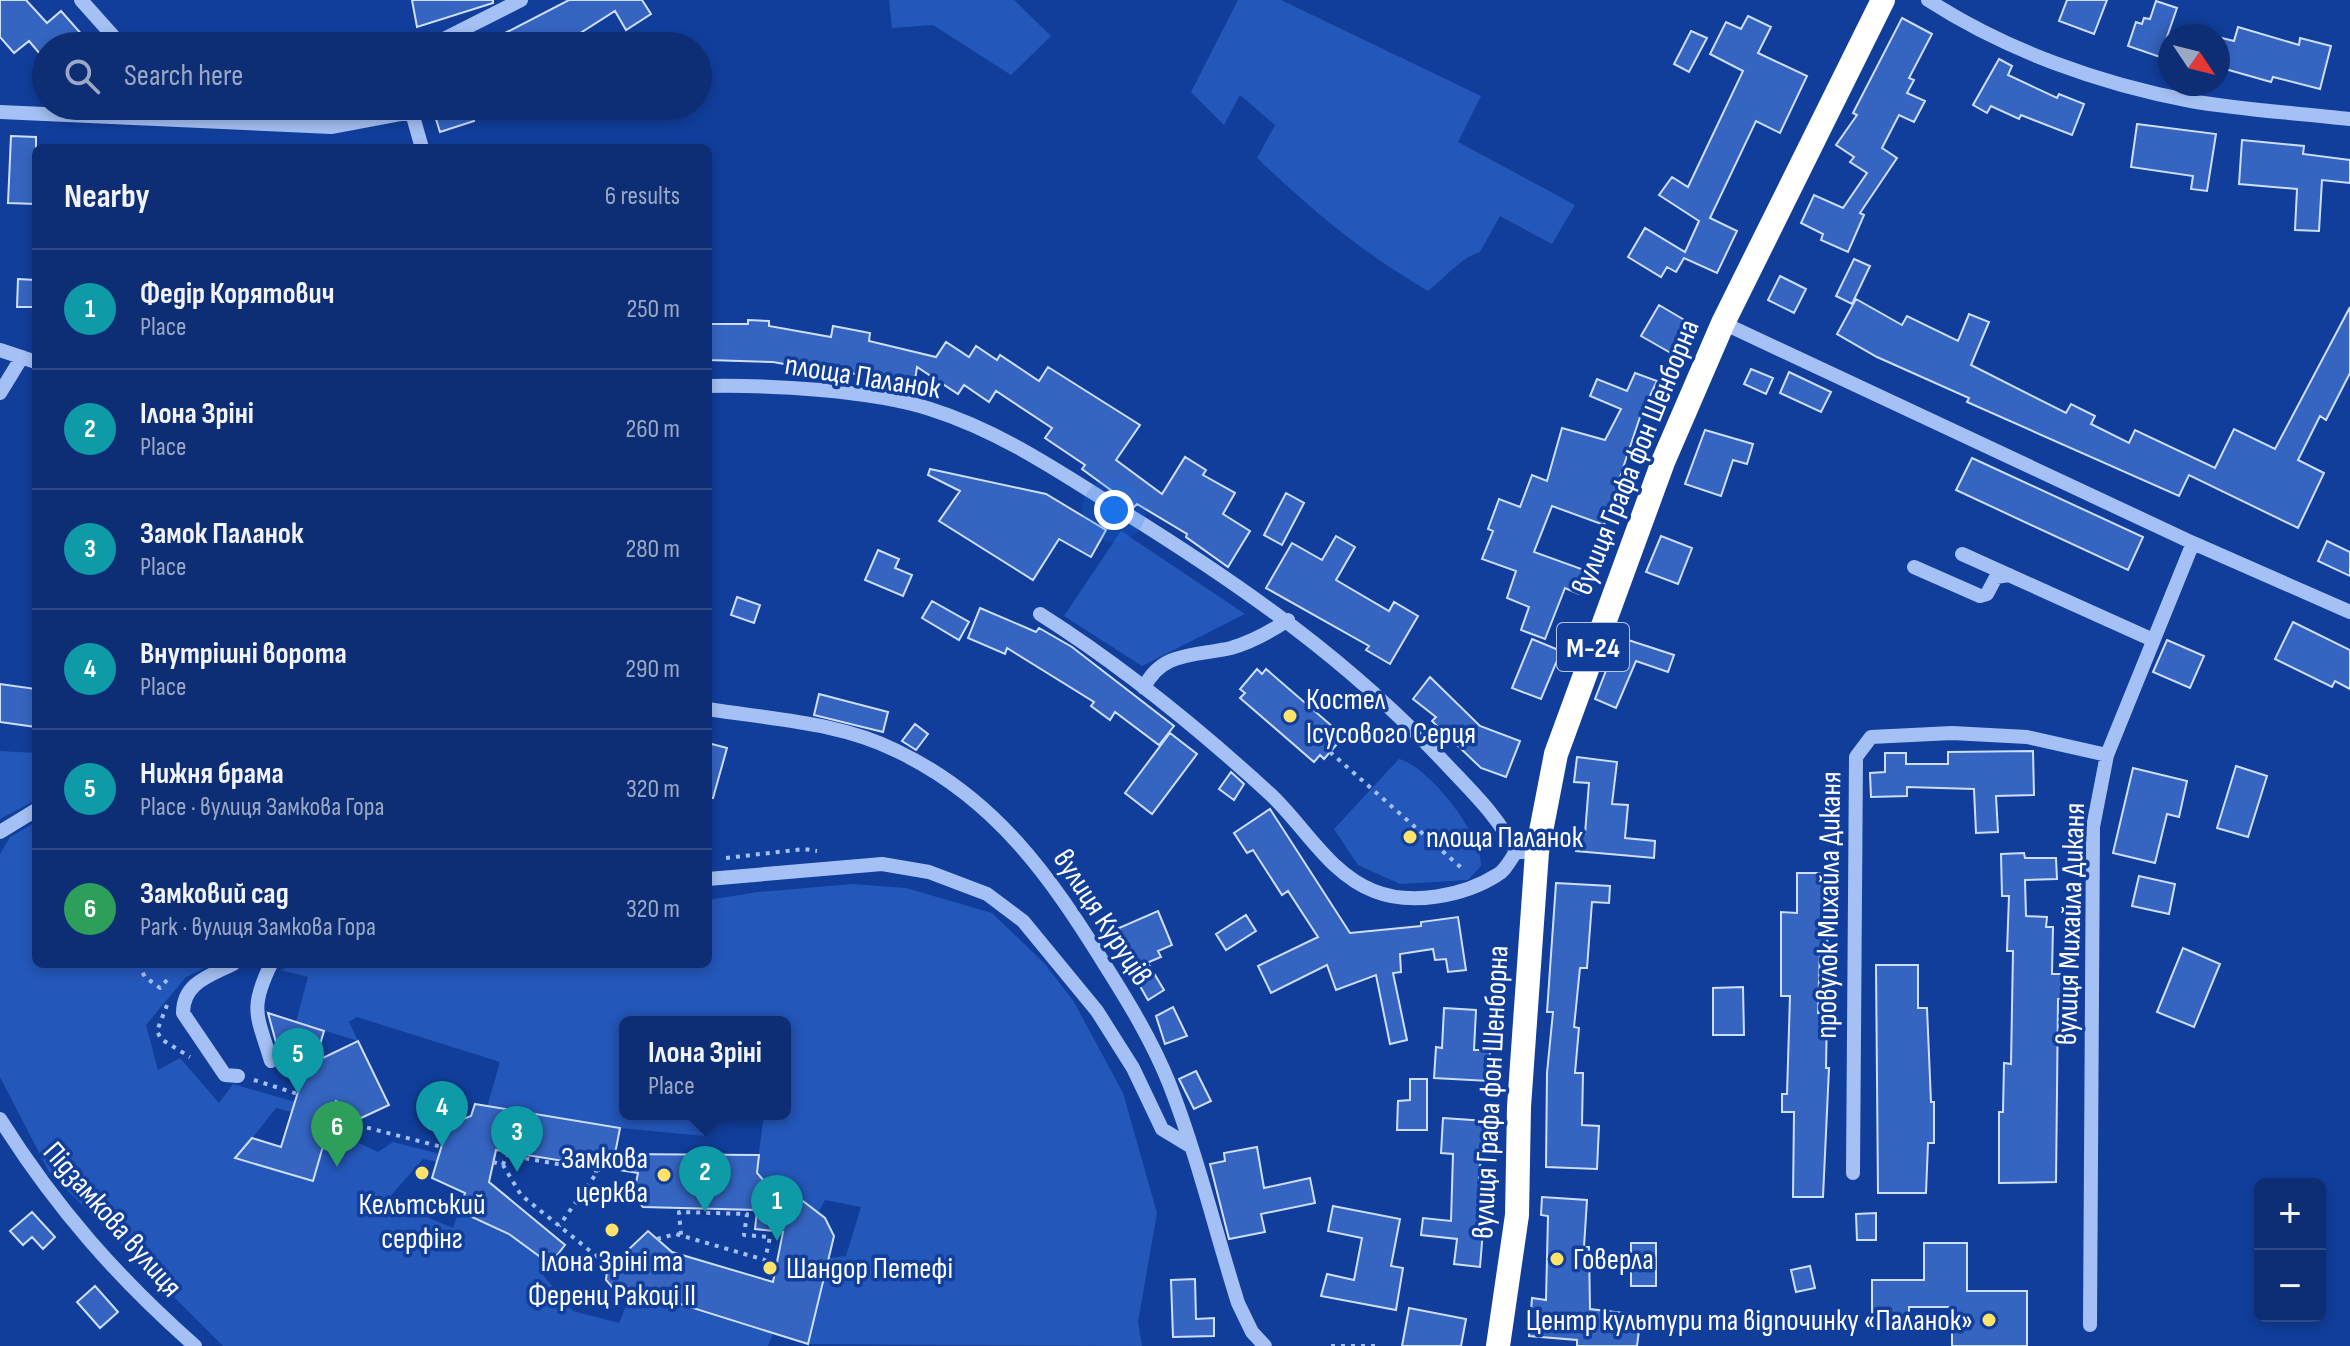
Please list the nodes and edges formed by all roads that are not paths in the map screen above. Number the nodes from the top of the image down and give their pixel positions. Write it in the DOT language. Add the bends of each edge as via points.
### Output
graph roads {
  1 [pos="81,0"];
  2 [pos="521,0"];
  3 [pos="1883,0"];
  4 [pos="1928,0"];
  5 [pos="110,32"];
  6 [pos="458,32"];
  7 [pos="0,112"];
  8 [pos="32,113"];
  9 [pos="2350,119"];
  10 [pos="177,120"];
  11 [pos="362,120"];
  12 [pos="414,120"];
  13 [pos="421,144"];
  14 [pos="1723,323"];
  15 [pos="0,350"];
  16 [pos="29,360"];
  17 [pos="712,386"];
  18 [pos="0,393"];
  19 [pos="2193,543"];
  20 [pos="1962,554"];
  21 [pos="1914,567"];
  22 [pos="2009,575"];
  23 [pos="2350,612"];
  24 [pos="1040,614"];
  25 [pos="1288,620"];
  26 [pos="2153,640"];
  27 [pos="1144,688"];
  28 [pos="712,710"];
  29 [pos="2107,755"];
  30 [pos="32,812"];
  31 [pos="0,832"];
  32 [pos="1526,852"];
  33 [pos="712,879"];
  34 [pos="225,968"];
  35 [pos="269,968"];
  36 [pos="271,1061"];
  37 [pos="238,1076"];
  38 [pos="0,1119"];
  39 [pos="1190,1146"];
  40 [pos="1853,1173"];
  41 [pos="2090,1325"];
  42 [pos="195,1346"];
  43 [pos="1265,1346"];
  44 [pos="1498,1346"];
  1 -- 5 [label="street"];
  2 -- 6 [label="street"];
  3 -- 14 [label="highway, вулиця Графа фон Шенборна / М-24"];
  4 -- 9 [label="street" via="2060,65 2126,84 2191,101"];
  7 -- 8 [label="street"];
  10 -- 11 [label="street" via="331,127"];
  12 -- 13 [label="street"];
  14 -- 19 [label="street"];
  14 -- 32 [label="highway, вулиця Графа фон Шенборна / М-24" via="1663,462 1578,685"];
  15 -- 16 [label="street"];
  16 -- 18 [label="street"];
  17 -- 25 [label="street, площа Паланок" via="838,393 927,408 967,422 1033,455"];
  19 -- 23 [label="street"];
  19 -- 26 [label="street, вулиця Михайла Диканя"];
  20 -- 22 [label="street"];
  21 -- 22 [label="street" via="1980,596 1987,594 1996,577"];
  22 -- 26 [label="street"];
  24 -- 27 [label="street" via="1099,651"];
  25 -- 27 [label="street" via="1231,648 1165,661 1151,672"];
  25 -- 32 [label="street, площа Паланок" via="1401,716"];
  26 -- 29 [label="street, вулиця Михайла Диканя"];
  27 -- 32 [label="street" via="1288,810 1351,879 1375,891 1403,899 1427,897 1500,874"];
  28 -- 39 [label="street, вулиця Куруців" via="838,730 895,749 958,787 988,813 1048,875 1139,1020 1169,1083"];
  29 -- 40 [label="street, провулок Михайла Диканя" via="2027,737 1952,733 1871,737 1856,757"];
  29 -- 41 [label="street, вулиця Михайла Диканя" via="2093,827"];
  30 -- 31 [label="street"];
  32 -- 44 [label="highway, вулиця Графа фон Шенборна / М-24" via="1517,1215"];
  33 -- 39 [label="street" via="882,864 929,872 987,894 1023,921 1097,1011 1133,1068 1162,1129"];
  34 -- 37 [label="street" via="186,992 183,1013 225,1075"];
  35 -- 36 [label="street" via="255,1010"];
  38 -- 42 [label="street, Підзамкова вулиця" via="34,1173 128,1287"];
  39 -- 43 [label="street, вулиця Куруців" via="1238,1303"];
}
